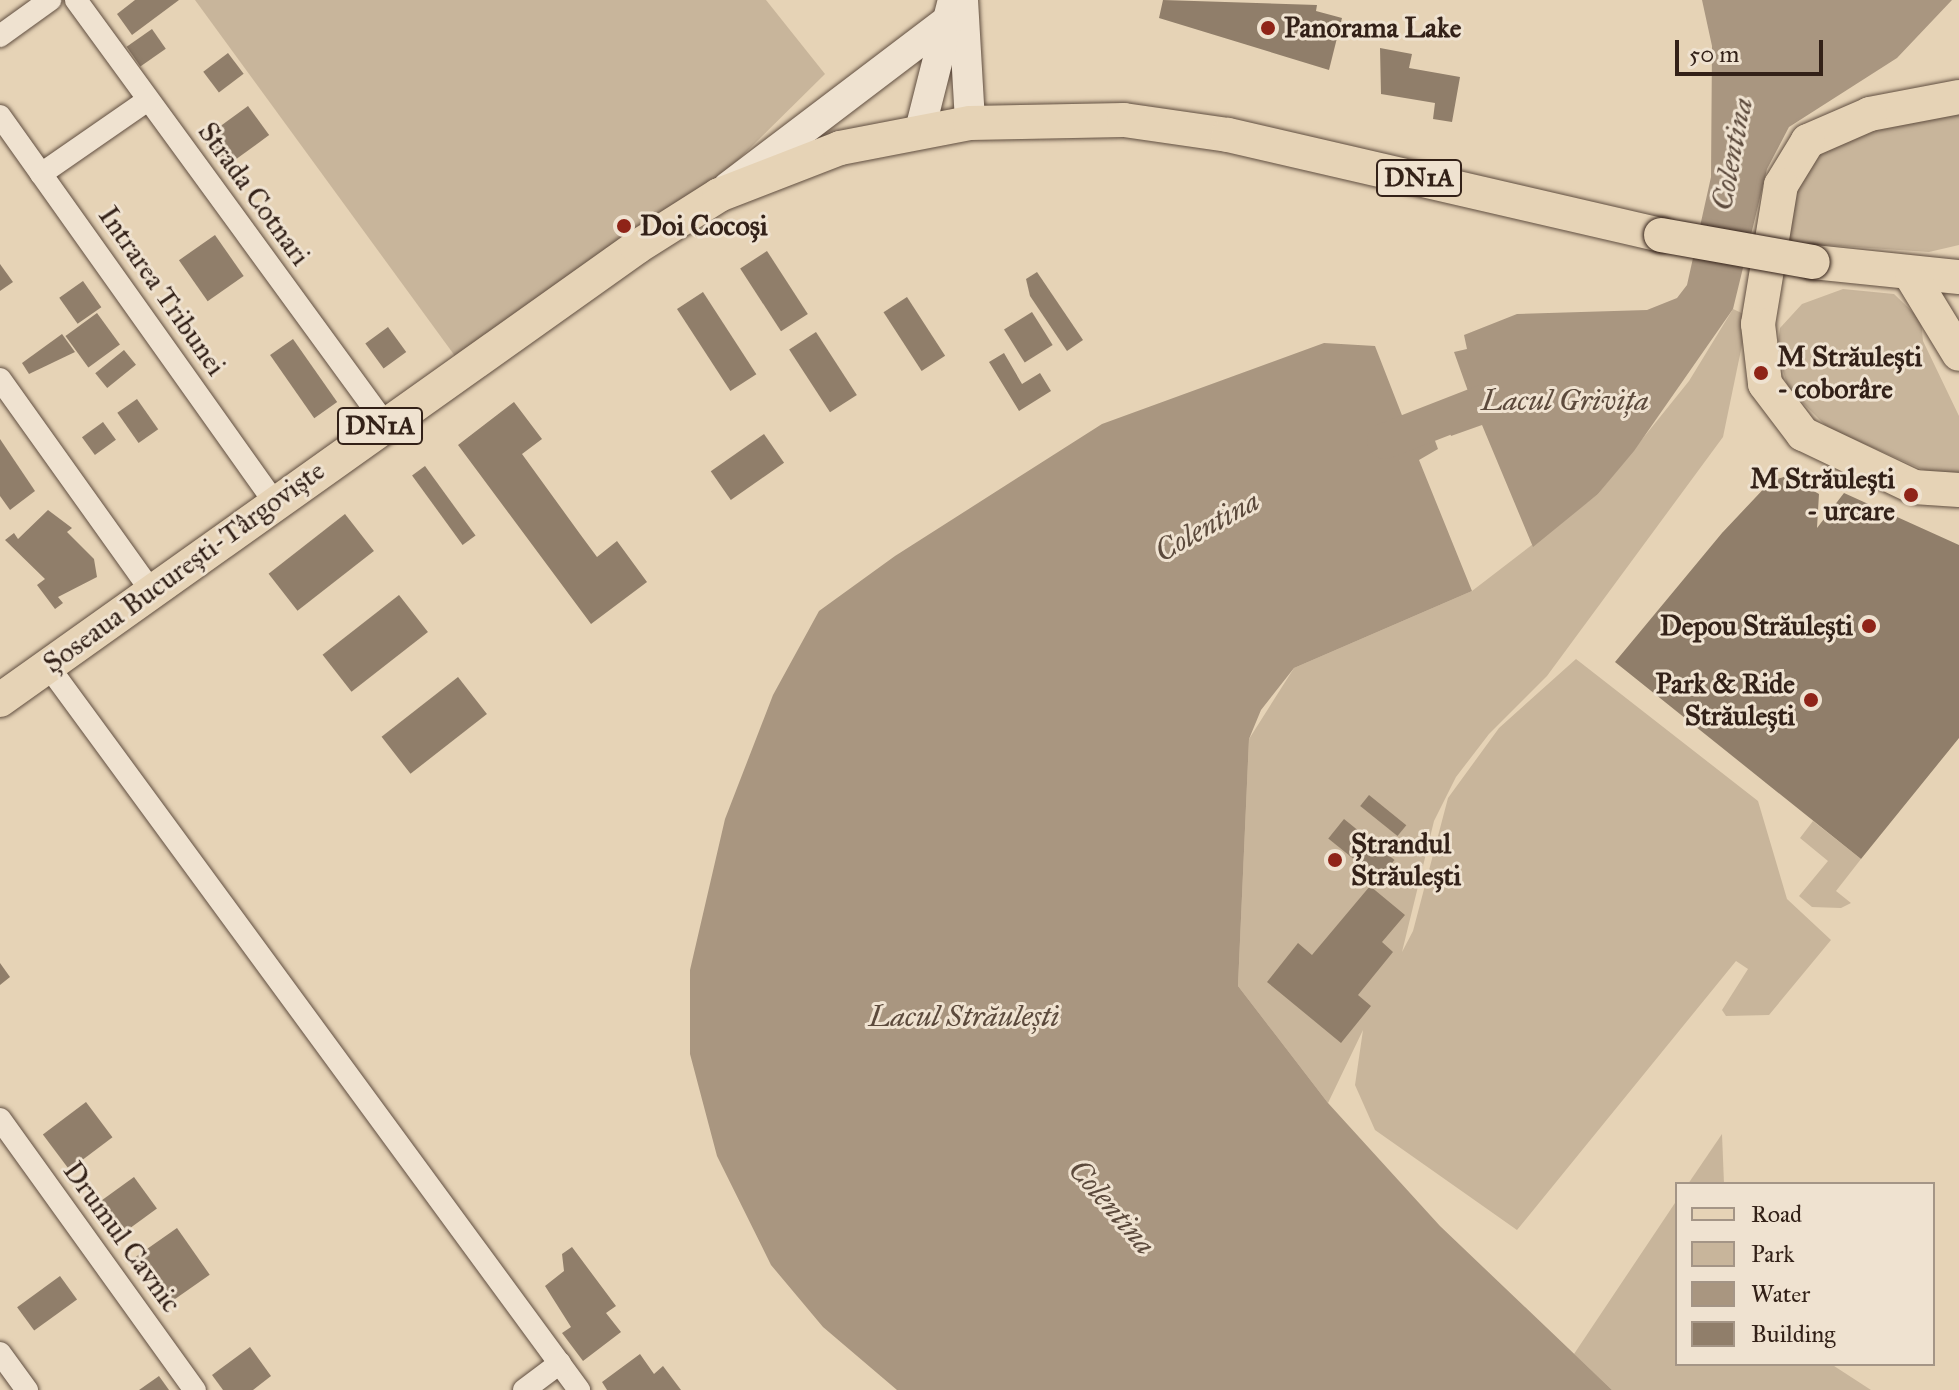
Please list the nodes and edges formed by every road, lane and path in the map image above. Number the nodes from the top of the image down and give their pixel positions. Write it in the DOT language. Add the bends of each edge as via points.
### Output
graph roads {
  1 [pos="50,0"];
  2 [pos="76,0"];
  3 [pos="963,0"];
  4 [pos="948,12"];
  5 [pos="0,36"];
  6 [pos="1959,97"];
  7 [pos="148,100"];
  8 [pos="970,123"];
  9 [pos="2,125"];
  10 [pos="920,130"];
  11 [pos="41,174"];
  12 [pos="719,195"];
  13 [pos="1959,254"];
  14 [pos="1847,267"];
  15 [pos="1912,277"];
  16 [pos="1959,277"];
  17 [pos="1959,354"];
  18 [pos="0,379"];
  19 [pos="384,422"];
  20 [pos="1959,490"];
  21 [pos="274,501"];
  22 [pos="151,591"];
  23 [pos="48,666"];
  24 [pos="0,700"];
  25 [pos="0,1119"];
  26 [pos="0,1353"];
  27 [pos="560,1363"];
  28 [pos="27,1390"];
  29 [pos="195,1390"];
  30 [pos="524,1390"];
  31 [pos="579,1390"];
  1 -- 5 [label="street"];
  2 -- 7 [label="street, Strada Cotnari"];
  3 -- 8 [label="main road"];
  4 -- 10 [label="main road"];
  4 -- 12 [label="main road"];
  6 -- 20 [label="main road" via="1870,114 1808,141 1781,185 1758,324 1765,384 1803,434 1914,487"];
  7 -- 11 [label="street"];
  7 -- 19 [label="street, Strada Cotnari"];
  8 -- 10 [label="main road, Șoseaua București-Târgoviște / DN1A"];
  8 -- 14 [label="main road, Șoseaua București-Târgoviște / DN1A, bridge" via="1065,117 1175,125 1661,235"];
  9 -- 11 [label="street, Intrarea Tribunei"];
  10 -- 12 [label="main road, Șoseaua București-Târgoviște / DN1A" via="840,148"];
  11 -- 21 [label="street, Intrarea Tribunei"];
  12 -- 19 [label="main road, Șoseaua București-Târgoviște / DN1A"];
  13 -- 14 [label="main road, DN1A"];
  14 -- 15 [label="main road"];
  15 -- 16 [label="main road"];
  15 -- 17 [label="main road"];
  18 -- 22 [label="street"];
  19 -- 21 [label="main road, Șoseaua București-Târgoviște / DN1A"];
  21 -- 22 [label="main road, Șoseaua București-Târgoviște / DN1A"];
  22 -- 23 [label="main road, Șoseaua București-Târgoviște / DN1A"];
  23 -- 24 [label="main road, Șoseaua București-Târgoviște / DN1A"];
  23 -- 27 [label="street"];
  25 -- 29 [label="street, Drumul Cavnic"];
  26 -- 28 [label="street"];
  27 -- 30 [label="street"];
  27 -- 31 [label="street"];
}
